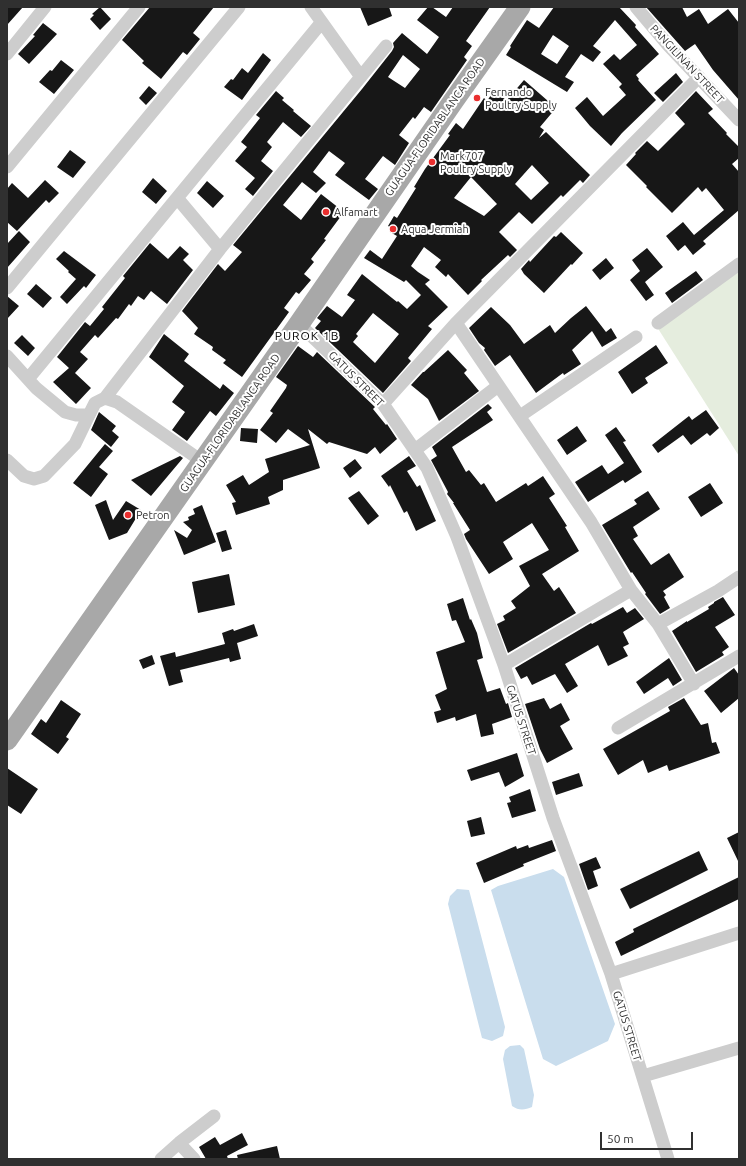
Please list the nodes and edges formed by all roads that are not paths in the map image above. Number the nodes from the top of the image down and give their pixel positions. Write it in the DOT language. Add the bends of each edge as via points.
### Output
graph roads {
  1 [pos="45,7"];
  2 [pos="139,7"];
  3 [pos="239,7"];
  4 [pos="311,7"];
  5 [pos="520,7"];
  6 [pos="636,7"];
  7 [pos="321,23"];
  8 [pos="386,46"];
  9 [pos="7,54"];
  10 [pos="361,77"];
  11 [pos="699,77"];
  12 [pos="739,120"];
  13 [pos="7,167"];
  14 [pos="178,199"];
  15 [pos="220,249"];
  16 [pos="739,264"];
  17 [pos="7,288"];
  18 [pos="456,323"];
  19 [pos="658,323"];
  20 [pos="299,324"];
  21 [pos="636,337"];
  22 [pos="7,356"];
  23 [pos="28,380"];
  24 [pos="498,386"];
  25 [pos="105,398"];
  26 [pos="382,404"];
  27 [pos="89,414"];
  28 [pos="520,416"];
  29 [pos="415,450"];
  30 [pos="7,460"];
  31 [pos="203,462"];
  32 [pos="739,577"];
  33 [pos="631,590"];
  34 [pos="658,624"];
  35 [pos="739,656"];
  36 [pos="504,665"];
  37 [pos="694,684"];
  38 [pos="618,728"];
  39 [pos="7,740"];
  40 [pos="739,933"];
  41 [pos="611,974"];
  42 [pos="739,1048"];
  43 [pos="643,1076"];
  44 [pos="214,1116"];
  45 [pos="179,1143"];
  46 [pos="161,1159"];
  47 [pos="194,1159"];
  48 [pos="668,1159"];
  1 -- 9 [label="street"];
  2 -- 13 [label="street"];
  3 -- 17 [label="street"];
  4 -- 7 [label="street"];
  5 -- 20 [label="main road, GUAGUA-FLORIDABLANCA ROAD"];
  6 -- 11 [label="street, PANGILINAN STREET"];
  7 -- 10 [label="street"];
  7 -- 14 [label="street"];
  8 -- 10 [label="street"];
  10 -- 15 [label="street"];
  11 -- 12 [label="street, PANGILINAN STREET"];
  11 -- 18 [label="street"];
  14 -- 15 [label="street"];
  14 -- 23 [label="street"];
  15 -- 25 [label="street"];
  16 -- 19 [label="street"];
  18 -- 24 [label="street"];
  18 -- 26 [label="street"];
  20 -- 26 [label="street, GATUS STREET"];
  20 -- 31 [label="main road, GUAGUA-FLORIDABLANCA ROAD"];
  21 -- 28 [label="street"];
  22 -- 23 [label="street"];
  23 -- 27 [label="street" via="66,412 76,415"];
  24 -- 28 [label="street"];
  24 -- 29 [label="street"];
  25 -- 27 [label="street" via="95,403"];
  25 -- 31 [label="street" via="118,402"];
  26 -- 29 [label="street, GATUS STREET"];
  27 -- 30 [label="street" via="75,444 44,476 34,479 24,476"];
  28 -- 33 [label="street" via="591,522"];
  29 -- 36 [label="street, GATUS STREET" via="427,468 457,537"];
  31 -- 39 [label="main road, GUAGUA-FLORIDABLANCA ROAD"];
  32 -- 34 [label="street"];
  33 -- 34 [label="street"];
  33 -- 36 [label="street"];
  34 -- 37 [label="street"];
  35 -- 37 [label="street"];
  36 -- 41 [label="street, GATUS STREET" via="552,818"];
  37 -- 38 [label="street"];
  40 -- 41 [label="street"];
  41 -- 43 [label="street, GATUS STREET"];
  42 -- 43 [label="street"];
  43 -- 48 [label="street, GATUS STREET"];
  44 -- 45 [label="street"];
  45 -- 46 [label="street"];
  45 -- 47 [label="street"];
}
